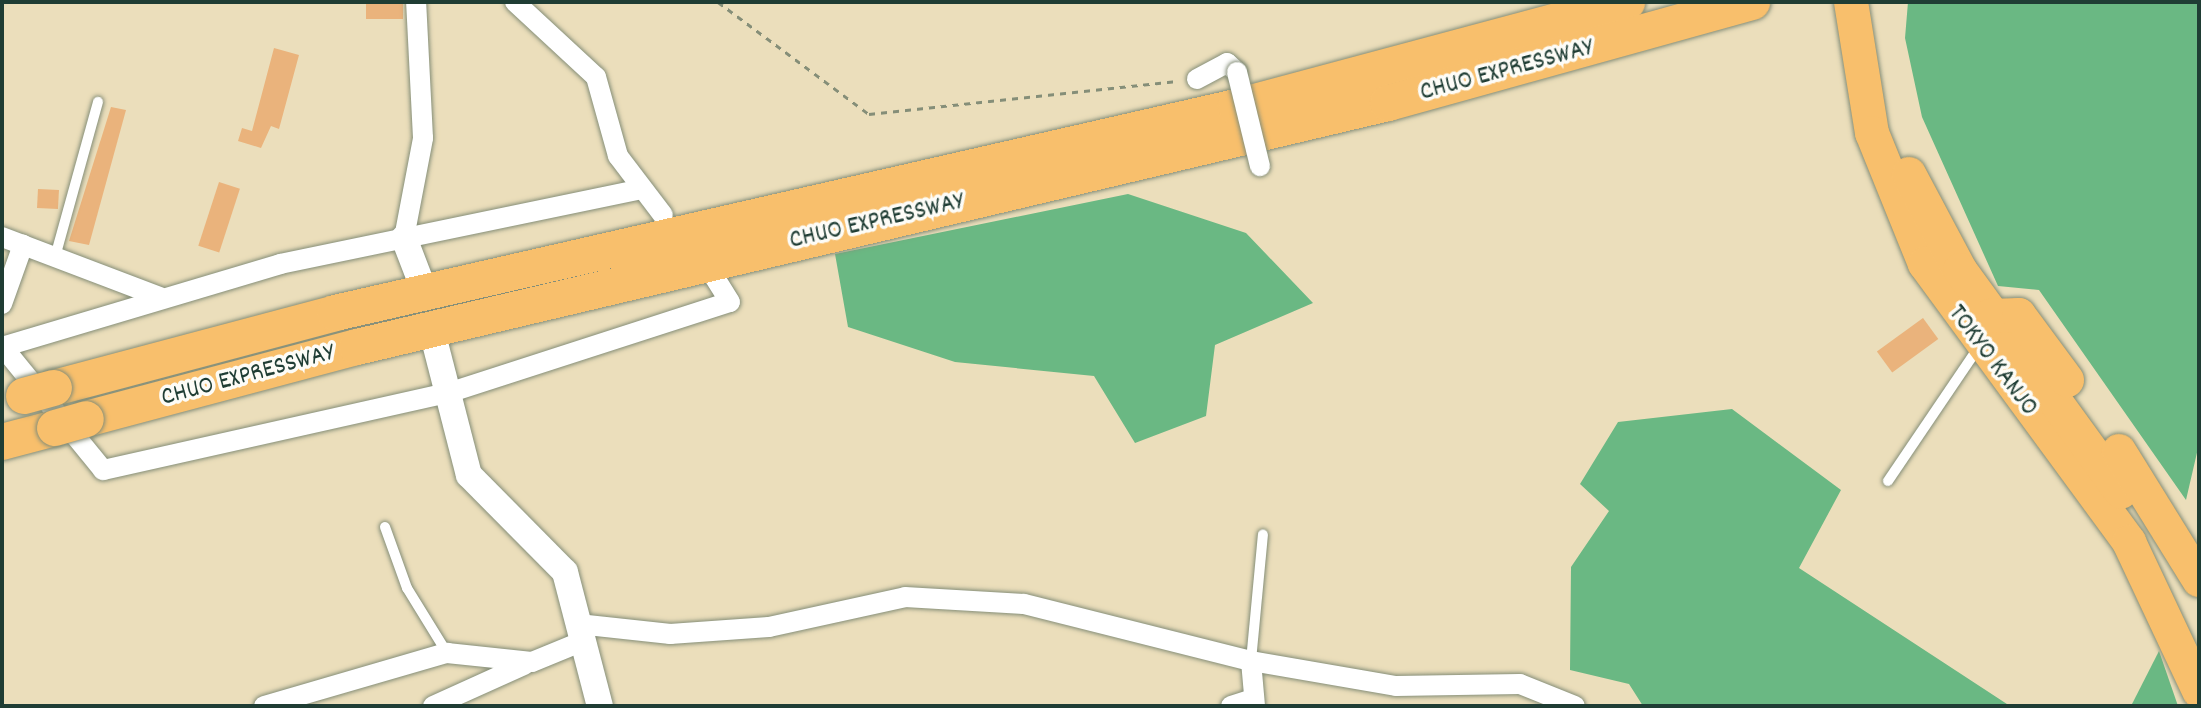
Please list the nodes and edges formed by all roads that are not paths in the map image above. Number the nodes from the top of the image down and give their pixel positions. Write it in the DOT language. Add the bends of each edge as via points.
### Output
graph roads {
  1 [pos="416,2"];
  2 [pos="515,2"];
  3 [pos="1627,2"];
  4 [pos="1752,2"];
  5 [pos="1851,2"];
  6 [pos="1873,2"];
  7 [pos="1197,79"];
  8 [pos="98,102"];
  9 [pos="1260,166"];
  10 [pos="638,190"];
  11 [pos="663,215"];
  12 [pos="2,237"];
  13 [pos="404,238"];
  14 [pos="23,245"];
  15 [pos="55,257"];
  16 [pos="713,275"];
  17 [pos="419,277"];
  18 [pos="160,297"];
  19 [pos="2,304"];
  20 [pos="1992,334"];
  21 [pos="435,343"];
  22 [pos="2,346"];
  23 [pos="448,393"];
  24 [pos="26,396"];
  25 [pos="2,442"];
  26 [pos="1888,481"];
  27 [pos="385,527"];
  28 [pos="1263,535"];
  29 [pos="2199,580"];
  30 [pos="2199,629"];
  31 [pos="578,634"];
  32 [pos="447,653"];
  33 [pos="1251,661"];
  34 [pos="532,662"];
  35 [pos="2199,691"];
  36 [pos="1254,702"];
  37 [pos="264,706"];
  38 [pos="433,706"];
  39 [pos="600,706"];
  40 [pos="1231,706"];
  41 [pos="1575,706"];
  1 -- 13 [label="street" via="423,138"];
  2 -- 10 [label="street" via="596,77 618,156"];
  3 -- 24 [label="highway, CHUO EXPRESSWAY" via="1236,107 335,313"];
  4 -- 25 [label="highway, CHUO EXPRESSWAY" via="1388,103 388,340"];
  5 -- 20 [label="highway, TOKYO KANJO" via="1866,110 1890,187 1935,283"];
  6 -- 20 [label="highway, TOKYO KANJO" via="1884,91 1906,166"];
  7 -- 9 [label="street, bridge" via="1227,63 1237,72"];
  8 -- 15 [label="lane"];
  10 -- 11 [label="street"];
  10 -- 13 [label="street"];
  12 -- 14 [label="street"];
  13 -- 17 [label="street"];
  13 -- 18 [label="street"];
  14 -- 15 [label="street"];
  14 -- 19 [label="street"];
  15 -- 18 [label="street"];
  16 -- 23 [label="street" via="730,302"];
  18 -- 22 [label="street"];
  20 -- 26 [label="lane"];
  20 -- 29 [label="highway" via="2019,315 2117,448"];
  20 -- 30 [label="highway, TOKYO KANJO" via="2146,528"];
  20 -- 35 [label="highway, TOKYO KANJO" via="2129,542"];
  21 -- 23 [label="street"];
  22 -- 23 [label="street" via="103,470"];
  23 -- 31 [label="street" via="469,475 557,559"];
  27 -- 32 [label="lane" via="407,588"];
  28 -- 33 [label="lane"];
  31 -- 33 [label="street" via="727,630 878,600 956,598 1024,604"];
  31 -- 34 [label="street"];
  31 -- 39 [label="street"];
  32 -- 34 [label="street"];
  32 -- 37 [label="street"];
  33 -- 36 [label="street"];
  33 -- 41 [label="street" via="1396,686 1520,684"];
  34 -- 38 [label="street"];
  36 -- 40 [label="street"];
}
